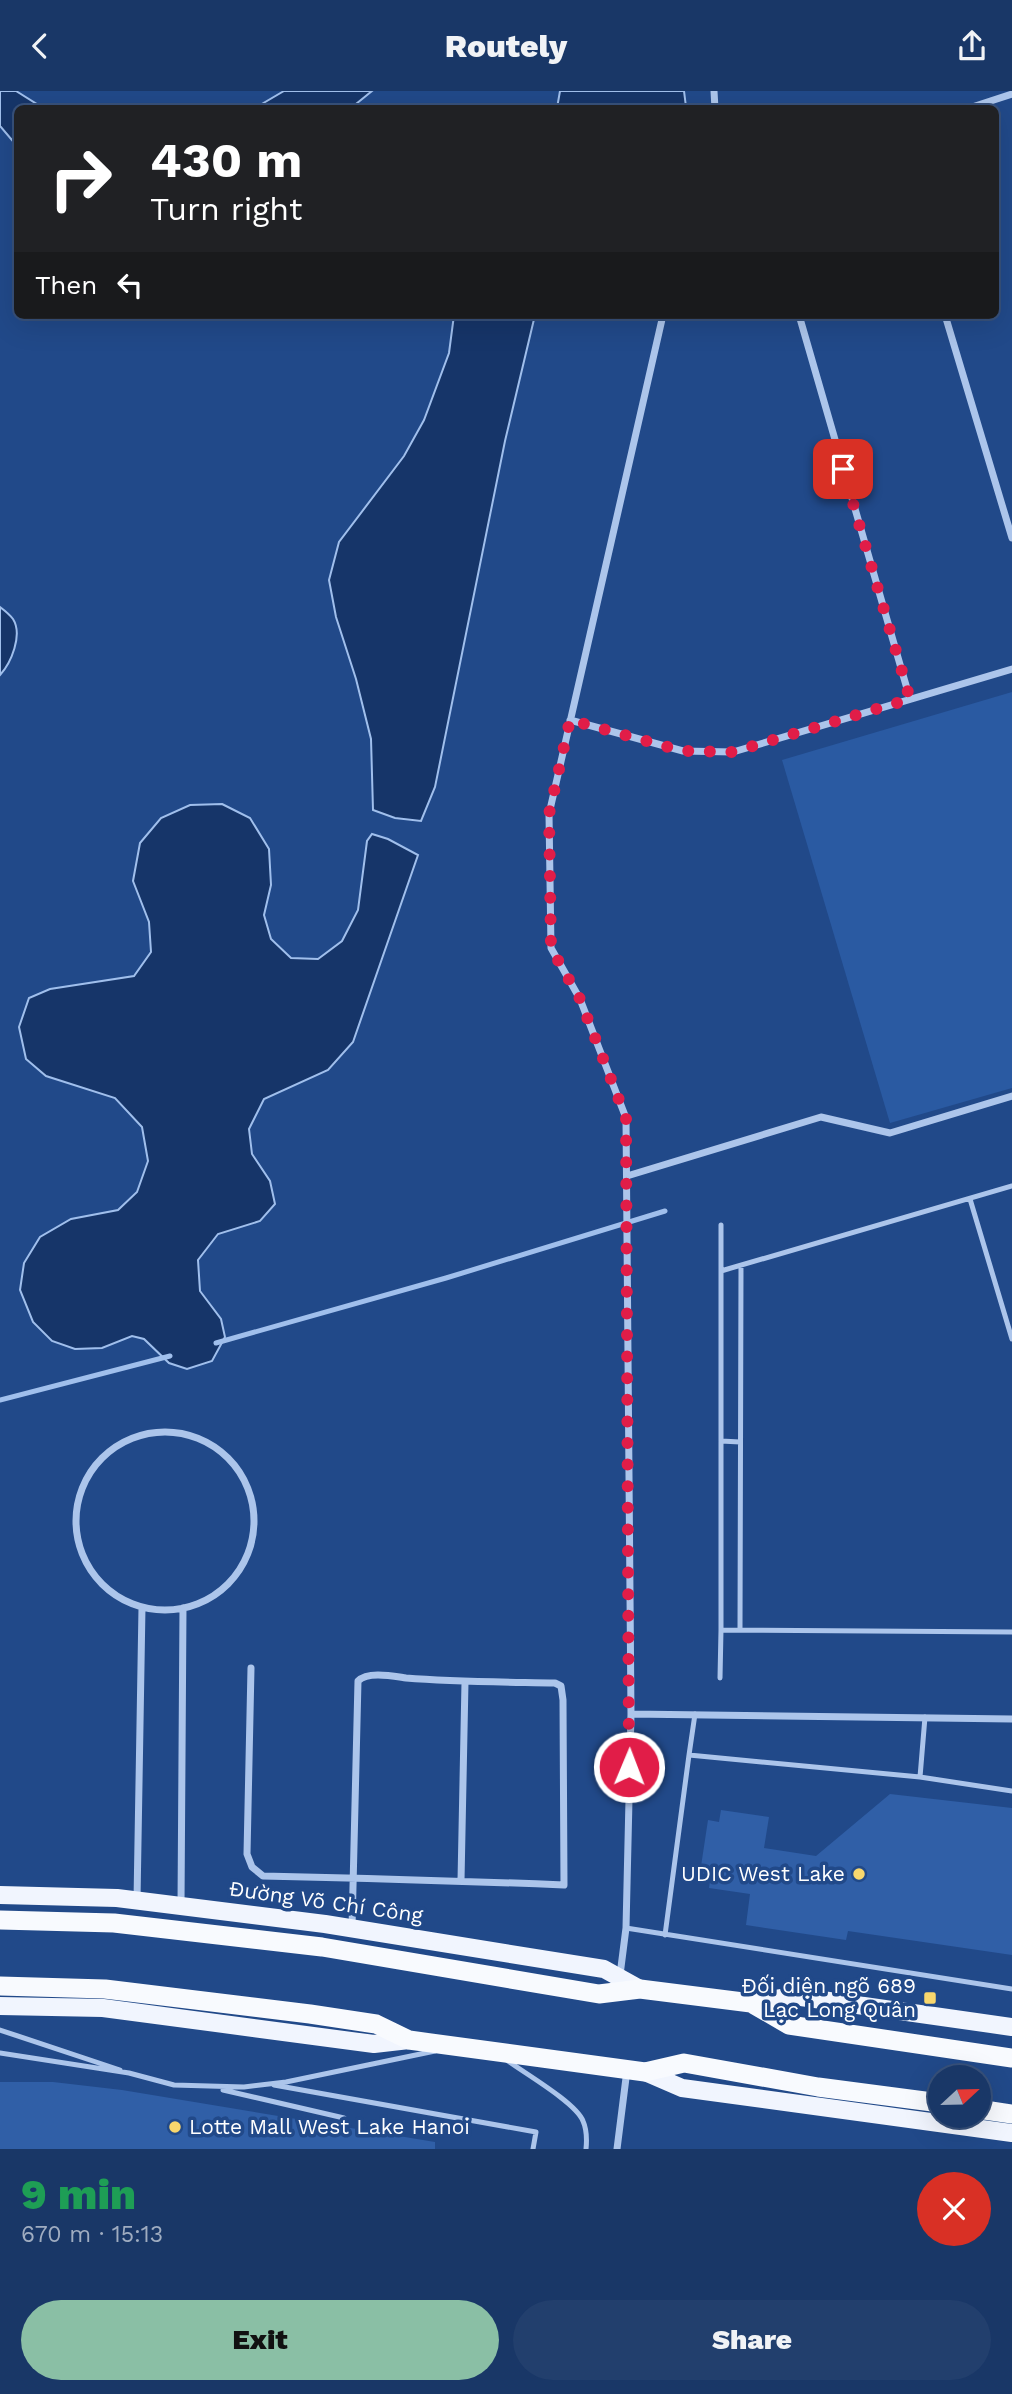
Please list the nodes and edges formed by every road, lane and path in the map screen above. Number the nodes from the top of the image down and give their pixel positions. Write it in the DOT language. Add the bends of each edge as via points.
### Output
graph roads {
  1 [pos="1012,94"];
  2 [pos="978,105"];
  3 [pos="662,319"];
  4 [pos="800,319"];
  5 [pos="946,319"];
  6 [pos="1012,538"];
  7 [pos="1012,669"];
  8 [pos="910,699"];
  9 [pos="570,720"];
  10 [pos="1012,1095"];
  11 [pos="627,1176"];
  12 [pos="1012,1186"];
  13 [pos="970,1199"];
  14 [pos="721,1225"];
  15 [pos="741,1266"];
  16 [pos="721,1272"];
  17 [pos="1012,1339"];
  18 [pos="721,1441"];
  19 [pos="740,1442"];
  20 [pos="142,1607"];
  21 [pos="183,1608"];
  22 [pos="721,1630"];
  23 [pos="740,1630"];
  24 [pos="1012,1632"];
  25 [pos="251,1668"];
  26 [pos="720,1678"];
  27 [pos="465,1682"];
  28 [pos="631,1714"];
  29 [pos="695,1714"];
  30 [pos="925,1717"];
  31 [pos="1012,1719"];
  32 [pos="689,1755"];
  33 [pos="920,1777"];
  34 [pos="1012,1791"];
  35 [pos="354,1878"];
  36 [pos="461,1881"];
  37 [pos="0,1895"];
  38 [pos="137,1900"];
  39 [pos="181,1906"];
  40 [pos="0,1920"];
  41 [pos="352,1928"];
  42 [pos="626,1928"];
  43 [pos="665,1935"];
  44 [pos="620,1978"];
  45 [pos="0,1986"];
  46 [pos="640,1989"];
  47 [pos="1012,1989"];
  48 [pos="751,2003"];
  49 [pos="0,2006"];
  50 [pos="1012,2027"];
  51 [pos="0,2029"];
  52 [pos="409,2040"];
  53 [pos="459,2046"];
  54 [pos="494,2051"];
  55 [pos="0,2053"];
  56 [pos="1012,2058"];
  57 [pos="636,2071"];
  58 [pos="129,2073"];
  59 [pos="267,2084"];
  60 [pos="210,2087"];
  61 [pos="928,2101"];
  62 [pos="991,2111"];
  63 [pos="1012,2114"];
  64 [pos="344,2118"];
  65 [pos="1012,2133"];
  66 [pos="533,2149"];
  67 [pos="586,2149"];
  68 [pos="617,2149"];
  1 -- 2 [label="street"];
  3 -- 9 [label="street"];
  4 -- 8 [label="street"];
  5 -- 6 [label="street"];
  7 -- 8 [label="street"];
  8 -- 9 [label="street" via="733,752 683,751"];
  9 -- 11 [label="street" via="549,814 551,948 580,999 626,1118"];
  10 -- 11 [label="street" via="890,1133 821,1117"];
  11 -- 28 [label="street"];
  12 -- 13 [label="lane"];
  13 -- 15 [label="lane"];
  13 -- 17 [label="lane"];
  14 -- 16 [label="lane"];
  15 -- 16 [label="lane"];
  15 -- 19 [label="lane"];
  16 -- 18 [label="lane"];
  18 -- 19 [label="lane"];
  18 -- 22 [label="lane"];
  19 -- 23 [label="lane"];
  20 -- 21 [label="street"];
  20 -- 21 [label="street" via="111,1592 92,1572 80,1546 76,1518 81,1491 95,1466 115,1447 141,1435 171,1432 201,1439 226,1456 245,1481 254,1510 253,1541 241,1569 221,1592"];
  20 -- 38 [label="street"];
  21 -- 39 [label="street"];
  22 -- 23 [label="lane"];
  22 -- 26 [label="lane"];
  23 -- 24 [label="lane"];
  25 -- 35 [label="street" via="247,1854 251,1867 263,1875"];
  27 -- 35 [label="street" via="366,1676 358,1681"];
  27 -- 36 [label="street"];
  27 -- 36 [label="street" via="561,1686 564,1885"];
  28 -- 29 [label="street"];
  28 -- 42 [label="street"];
  29 -- 30 [label="street"];
  29 -- 32 [label="lane"];
  30 -- 31 [label="street"];
  30 -- 33 [label="lane"];
  32 -- 33 [label="lane"];
  32 -- 43 [label="lane"];
  33 -- 34 [label="lane"];
  35 -- 36 [label="street"];
  35 -- 41 [label="street"];
  37 -- 38 [label="main road, Đường Võ Chí Công"];
  38 -- 39 [label="main road, Đường Võ Chí Công"];
  39 -- 41 [label="main road, Đường Võ Chí Công"];
  40 -- 46 [label="highway, Đường Võ Chí Công" via="114,1923 323,1947 599,1994"];
  41 -- 44 [label="main road, Đường Võ Chí Công" via="557,1960 604,1969"];
  42 -- 43 [label="lane"];
  42 -- 44 [label="street"];
  43 -- 47 [label="lane"];
  44 -- 46 [label="main road, Đường Võ Chí Công"];
  45 -- 52 [label="highway" via="105,1989 310,2014 376,2024"];
  46 -- 48 [label="highway, Đường Võ Chí Công"];
  48 -- 50 [label="main road, Đường Võ Chí Công" via="794,1996"];
  48 -- 56 [label="highway, Đường Võ Chí Công" via="789,2025"];
  49 -- 52 [label="main road" via="103,2008 374,2044"];
  51 -- 58 [label="lane"];
  52 -- 53 [label="highway"];
  53 -- 54 [label="highway"];
  53 -- 59 [label="lane"];
  54 -- 57 [label="highway"];
  54 -- 67 [label="lane" via="573,2107 583,2118"];
  55 -- 58 [label="lane"];
  57 -- 61 [label="highway" via="684,2063"];
  57 -- 65 [label="main road" via="682,2088"];
  57 -- 68 [label="street"];
  58 -- 60 [label="lane" via="174,2085"];
  59 -- 60 [label="lane"];
  59 -- 66 [label="lane" via="536,2132"];
  60 -- 64 [label="lane"];
  62 -- 63 [label="highway"];
}
